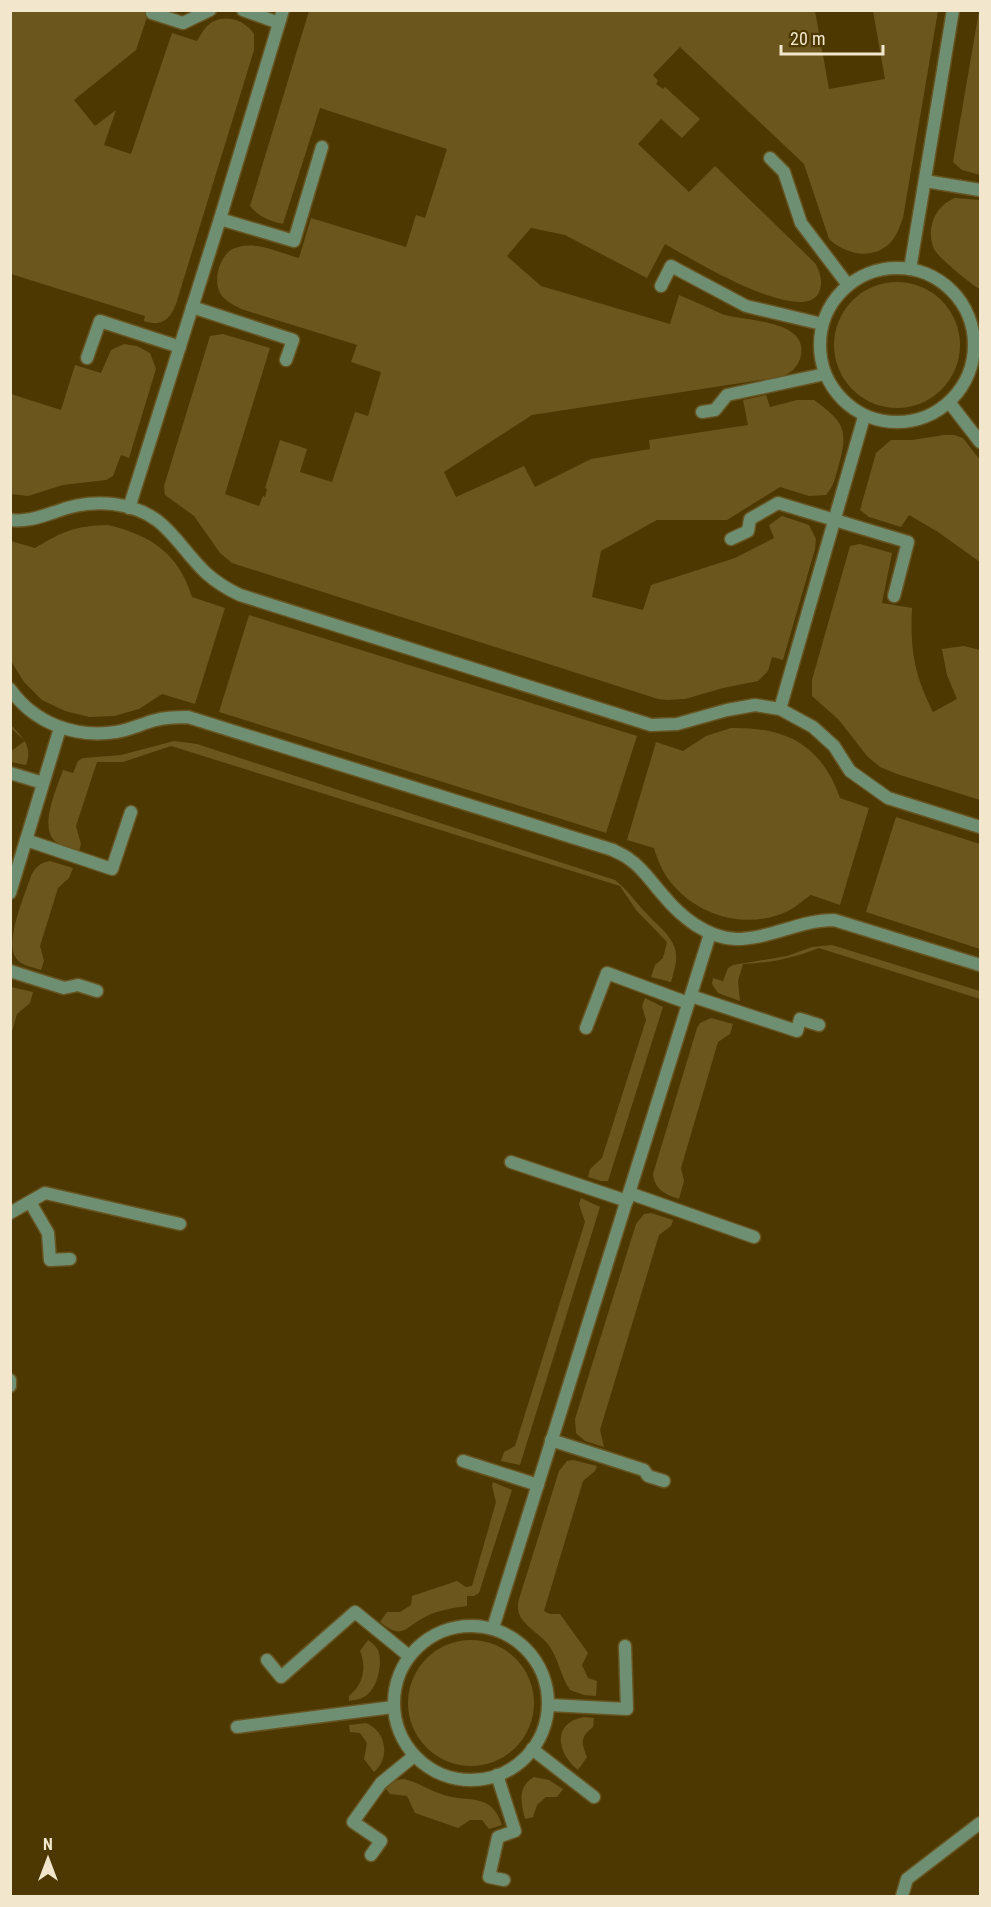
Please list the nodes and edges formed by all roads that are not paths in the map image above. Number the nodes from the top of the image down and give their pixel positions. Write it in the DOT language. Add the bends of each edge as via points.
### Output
graph roads {
  1 [pos="210,10"];
  2 [pos="243,10"];
  3 [pos="954,10"];
  4 [pos="152,14"];
  5 [pos="281,16"];
  6 [pos="322,147"];
  7 [pos="770,158"];
  8 [pos="925,181"];
  9 [pos="981,190"];
  10 [pos="220,219"];
  11 [pos="910,269"];
  12 [pos="848,285"];
  13 [pos="661,286"];
  14 [pos="192,308"];
  15 [pos="975,317"];
  16 [pos="822,324"];
  17 [pos="180,347"];
  18 [pos="87,358"];
  19 [pos="286,360"];
  20 [pos="976,362"];
  21 [pos="825,374"];
  22 [pos="949,402"];
  23 [pos="702,412"];
  24 [pos="864,417"];
  25 [pos="981,442"];
  26 [pos="129,508"];
  27 [pos="10,520"];
  28 [pos="835,521"];
  29 [pos="731,539"];
  30 [pos="894,596"];
  31 [pos="10,689"];
  32 [pos="780,709"];
  33 [pos="60,728"];
  34 [pos="10,773"];
  35 [pos="43,783"];
  36 [pos="131,812"];
  37 [pos="981,827"];
  38 [pos="26,840"];
  39 [pos="10,893"];
  40 [pos="710,934"];
  41 [pos="981,964"];
  42 [pos="10,971"];
  43 [pos="97,991"];
  44 [pos="689,999"];
  45 [pos="819,1025"];
  46 [pos="586,1028"];
  47 [pos="511,1162"];
  48 [pos="628,1197"];
  49 [pos="30,1202"];
  50 [pos="10,1213"];
  51 [pos="180,1224"];
  52 [pos="754,1237"];
  53 [pos="70,1259"];
  54 [pos="10,1380"];
  55 [pos="10,1386"];
  56 [pos="552,1440"];
  57 [pos="464,1461"];
  58 [pos="664,1480"];
  59 [pos="538,1485"];
  60 [pos="493,1628"];
  61 [pos="625,1646"];
  62 [pos="409,1656"];
  63 [pos="267,1660"];
  64 [pos="549,1705"];
  65 [pos="393,1707"];
  66 [pos="237,1727"];
  67 [pos="532,1749"];
  68 [pos="414,1756"];
  69 [pos="496,1775"];
  70 [pos="594,1797"];
  71 [pos="981,1823"];
  72 [pos="371,1855"];
  73 [pos="504,1880"];
  74 [pos="903,1896"];
  1 -- 4 [label="street" via="183,22"];
  2 -- 5 [label="street"];
  3 -- 8 [label="street"];
  5 -- 10 [label="street"];
  6 -- 10 [label="street" via="313,197 294,241"];
  7 -- 12 [label="street" via="784,171 801,223"];
  8 -- 9 [label="street"];
  8 -- 11 [label="street"];
  10 -- 14 [label="street"];
  11 -- 12 [label="street" via="885,268"];
  11 -- 15 [label="street" via="943,282"];
  12 -- 16 [label="street" via="834,299"];
  13 -- 16 [label="street" via="671,266 746,306"];
  14 -- 17 [label="street"];
  14 -- 19 [label="street" via="293,340"];
  15 -- 20 [label="street"];
  16 -- 21 [label="street" via="820,357"];
  17 -- 18 [label="street" via="100,321"];
  17 -- 26 [label="street"];
  20 -- 22 [label="street"];
  21 -- 23 [label="street" via="726,395 715,410"];
  21 -- 24 [label="street" via="836,394"];
  22 -- 24 [label="street" via="928,417 909,422 888,423"];
  22 -- 25 [label="street"];
  24 -- 28 [label="street"];
  26 -- 27 [label="street" via="114,504 81,505 30,521"];
  26 -- 32 [label="street" via="164,525 204,571 240,595 651,725 677,724 755,705"];
  28 -- 29 [label="street" via="778,503 750,519 748,531"];
  28 -- 30 [label="street" via="908,542"];
  28 -- 32 [label="street"];
  31 -- 33 [label="street" via="35,715"];
  32 -- 37 [label="street" via="813,727 834,746 850,771 888,798"];
  33 -- 35 [label="street"];
  33 -- 40 [label="street" via="87,733 117,732 159,719 188,717 601,847 629,858 685,917"];
  34 -- 35 [label="street"];
  35 -- 38 [label="street"];
  36 -- 38 [label="street" via="112,869"];
  38 -- 39 [label="street"];
  40 -- 41 [label="street" via="751,938 834,920"];
  40 -- 44 [label="street"];
  42 -- 43 [label="street" via="64,988 78,985"];
  44 -- 45 [label="street" via="796,1031 800,1019"];
  44 -- 46 [label="street" via="607,973"];
  44 -- 48 [label="street"];
  47 -- 48 [label="street"];
  48 -- 52 [label="street"];
  48 -- 56 [label="street"];
  49 -- 50 [label="street"];
  49 -- 51 [label="street" via="45,1193"];
  49 -- 53 [label="street" via="48,1233 50,1260"];
  54 -- 55 [label="street"];
  56 -- 58 [label="street"];
  56 -- 59 [label="street"];
  57 -- 59 [label="street"];
  59 -- 60 [label="street"];
  60 -- 62 [label="street" via="453,1627 434,1634"];
  60 -- 64 [label="street" via="512,1636 527,1649 539,1666"];
  61 -- 64 [label="street" via="627,1709"];
  62 -- 63 [label="street" via="355,1612 281,1677"];
  62 -- 65 [label="street" via="396,1680"];
  64 -- 67 [label="street" via="545,1725"];
  65 -- 66 [label="street"];
  65 -- 68 [label="street" via="402,1739"];
  67 -- 69 [label="street" via="516,1765"];
  67 -- 70 [label="street"];
  68 -- 69 [label="street" via="429,1769 448,1777 468,1780"];
  68 -- 72 [label="street" via="381,1783 353,1822 381,1840"];
  69 -- 73 [label="street" via="515,1831 498,1837 489,1877"];
  71 -- 74 [label="street" via="907,1879"];
}
